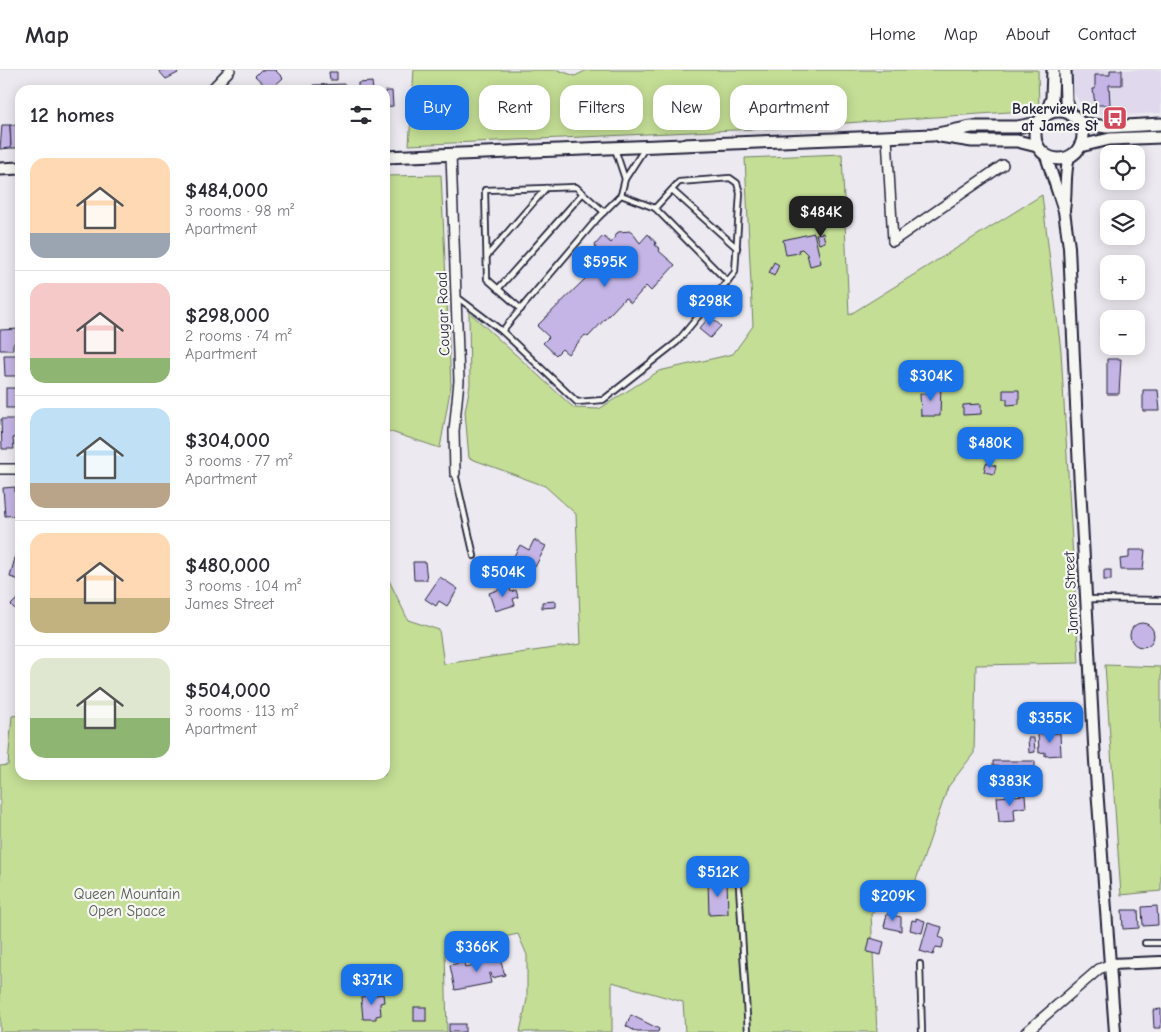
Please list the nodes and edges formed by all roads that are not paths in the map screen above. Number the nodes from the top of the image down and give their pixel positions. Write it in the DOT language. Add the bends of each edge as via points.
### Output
graph roads {
  1 [pos="230,70"];
  2 [pos="1053,70"];
  3 [pos="1065,70"];
  4 [pos="216,85"];
  5 [pos="1042,119"];
  6 [pos="1076,119"];
  7 [pos="1161,124"];
  8 [pos="933,135"];
  9 [pos="887,137"];
  10 [pos="1161,137"];
  11 [pos="646,146"];
  12 [pos="1037,146"];
  13 [pos="1080,146"];
  14 [pos="615,147"];
  15 [pos="451,154"];
  16 [pos="1046,156"];
  17 [pos="390,157"];
  18 [pos="1069,157"];
  19 [pos="1003,165"];
  20 [pos="15,168"];
  21 [pos="0,169"];
  22 [pos="625,179"];
  23 [pos="546,188"];
  24 [pos="672,190"];
  25 [pos="583,194"];
  26 [pos="621,195"];
  27 [pos="655,208"];
  28 [pos="1064,211"];
  29 [pos="604,212"];
  30 [pos="737,248"];
  31 [pos="487,256"];
  32 [pos="728,282"];
  33 [pos="498,289"];
  34 [pos="456,296"];
  35 [pos="521,309"];
  36 [pos="502,331"];
  37 [pos="0,469"];
  38 [pos="15,469"];
  39 [pos="455,473"];
  40 [pos="474,556"];
  41 [pos="1086,599"];
  42 [pos="1161,600"];
  43 [pos="739,886"];
  44 [pos="1145,943"];
  45 [pos="1161,943"];
  46 [pos="1161,962"];
  47 [pos="920,964"];
  48 [pos="1111,964"];
  49 [pos="748,1032"];
  50 [pos="922,1032"];
  51 [pos="1026,1032"];
  52 [pos="1115,1032"];
  1 -- 4 [label="street"];
  2 -- 5 [label="main road" via="1052,98"];
  3 -- 6 [label="main road" via="1066,101"];
  5 -- 6 [label="main road" via="1061,112"];
  5 -- 8 [label="main road" via="1017,127 971,127"];
  5 -- 12 [label="main road" via="1035,132"];
  6 -- 7 [label="main road" via="1107,126"];
  6 -- 13 [label="main road" via="1082,133"];
  8 -- 9 [label="main road"];
  8 -- 12 [label="main road" via="972,141 1017,141"];
  9 -- 11 [label="main road"];
  9 -- 19 [label="street" via="893,241"];
  10 -- 13 [label="main road" via="1110,139"];
  11 -- 14 [label="main road"];
  11 -- 22 [label="lane"];
  12 -- 16 [label="main road"];
  13 -- 18 [label="main road"];
  14 -- 15 [label="main road"];
  14 -- 22 [label="lane"];
  15 -- 17 [label="main road"];
  15 -- 34 [label="street, Cougar Road"];
  16 -- 18 [label="main road" via="1056,159"];
  16 -- 28 [label="street, James Street"];
  18 -- 28 [label="street" via="1064,176"];
  20 -- 21 [label="main road"];
  22 -- 26 [label="lane"];
  23 -- 25 [label="lane" via="576,187"];
  23 -- 31 [label="lane"];
  23 -- 31 [label="lane" via="485,190"];
  24 -- 27 [label="lane"];
  24 -- 30 [label="lane"];
  24 -- 30 [label="lane" via="679,182 720,178 730,178 737,184 740,193"];
  25 -- 29 [label="lane"];
  25 -- 33 [label="lane"];
  26 -- 27 [label="lane"];
  26 -- 29 [label="lane"];
  27 -- 32 [label="lane"];
  28 -- 41 [label="street, James Street" via="1069,247"];
  29 -- 35 [label="lane"];
  30 -- 32 [label="lane" via="736,272"];
  31 -- 33 [label="lane" via="487,279"];
  32 -- 36 [label="lane" via="677,342 603,400 577,402"];
  33 -- 35 [label="lane"];
  34 -- 36 [label="lane"];
  34 -- 39 [label="street, Cougar Road" via="459,381 454,431"];
  35 -- 36 [label="lane"];
  37 -- 38 [label="street"];
  39 -- 40 [label="lane"];
  41 -- 42 [label="lane"];
  41 -- 48 [label="street, James Street"];
  43 -- 49 [label="lane"];
  44 -- 45 [label="lane"];
  46 -- 48 [label="street"];
  47 -- 50 [label="lane"];
  48 -- 51 [label="street" via="1099,969"];
  48 -- 52 [label="street, James Street"];
}
